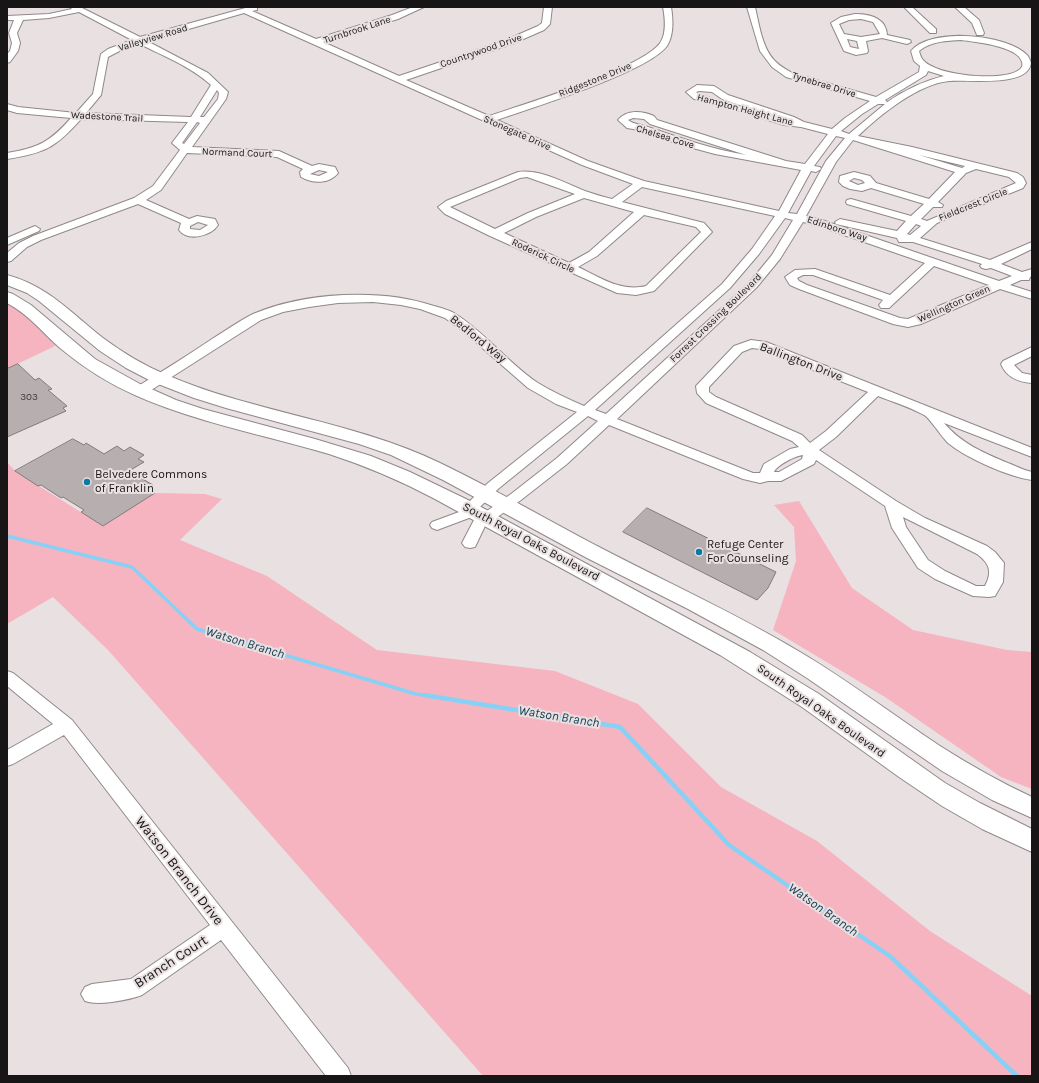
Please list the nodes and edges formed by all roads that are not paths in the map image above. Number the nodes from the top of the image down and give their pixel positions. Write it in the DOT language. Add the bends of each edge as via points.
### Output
graph roads {
  1 [pos="259,7"];
  2 [pos="420,7"];
  3 [pos="548,7"];
  4 [pos="667,7"];
  5 [pos="750,7"];
  6 [pos="908,7"];
  7 [pos="959,7"];
  8 [pos="77,8"];
  9 [pos="246,11"];
  10 [pos="20,17"];
  11 [pos="7,18"];
  12 [pos="933,31"];
  13 [pos="980,32"];
  14 [pos="841,36"];
  15 [pos="882,36"];
  16 [pos="961,38"];
  17 [pos="861,39"];
  18 [pos="138,41"];
  19 [pos="316,42"];
  20 [pos="908,42"];
  21 [pos="929,42"];
  22 [pos="997,44"];
  23 [pos="916,51"];
  24 [pos="7,60"];
  25 [pos="924,65"];
  26 [pos="1025,69"];
  27 [pos="1012,76"];
  28 [pos="1032,77"];
  29 [pos="964,78"];
  30 [pos="397,80"];
  31 [pos="216,84"];
  32 [pos="721,96"];
  33 [pos="712,100"];
  34 [pos="876,100"];
  35 [pos="890,105"];
  36 [pos="7,108"];
  37 [pos="80,116"];
  38 [pos="194,120"];
  39 [pos="207,120"];
  40 [pos="487,120"];
  41 [pos="656,123"];
  42 [pos="801,124"];
  43 [pos="645,129"];
  44 [pos="834,133"];
  45 [pos="850,137"];
  46 [pos="713,142"];
  47 [pos="875,143"];
  48 [pos="704,148"];
  49 [pos="185,150"];
  50 [pos="7,156"];
  51 [pos="782,163"];
  52 [pos="975,166"];
  53 [pos="807,167"];
  54 [pos="310,169"];
  55 [pos="825,170"];
  56 [pos="962,170"];
  57 [pos="640,182"];
  58 [pos="870,185"];
  59 [pos="583,194"];
  60 [pos="138,200"];
  61 [pos="614,202"];
  62 [pos="850,202"];
  63 [pos="931,202"];
  64 [pos="116,209"];
  65 [pos="642,211"];
  66 [pos="958,211"];
  67 [pos="782,214"];
  68 [pos="801,218"];
  69 [pos="914,220"];
  70 [pos="188,222"];
  71 [pos="928,224"];
  72 [pos="494,234"];
  73 [pos="906,238"];
  74 [pos="7,242"];
  75 [pos="1032,245"];
  76 [pos="894,248"];
  77 [pos="7,259"];
  78 [pos="933,261"];
  79 [pos="990,263"];
  80 [pos="569,268"];
  81 [pos="973,276"];
  82 [pos="1029,276"];
  83 [pos="7,280"];
  84 [pos="999,285"];
  85 [pos="1032,296"];
  86 [pos="7,297"];
  87 [pos="892,299"];
  88 [pos="875,314"];
  89 [pos="1032,350"];
  90 [pos="159,378"];
  91 [pos="1032,379"];
  92 [pos="140,391"];
  93 [pos="876,391"];
  94 [pos="586,411"];
  95 [pos="930,412"];
  96 [pos="608,419"];
  97 [pos="810,450"];
  98 [pos="1032,453"];
  99 [pos="1032,476"];
  100 [pos="485,494"];
  101 [pos="891,504"];
  102 [pos="505,505"];
  103 [pos="478,513"];
  104 [pos="437,525"];
  105 [pos="470,543"];
  106 [pos="7,677"];
  107 [pos="66,725"];
  108 [pos="7,759"];
  109 [pos="1032,808"];
  110 [pos="1032,841"];
  111 [pos="223,927"];
  112 [pos="92,994"];
  113 [pos="340,1076"];
  1 -- 9 [label="street, Valleyview Road"];
  2 -- 19 [label="street, Turnbrook Lane"];
  3 -- 30 [label="street, Countrywood Drive" via="546,24 533,32"];
  4 -- 40 [label="street, Ridgestone Drive" via="670,25 662,46 654,53 634,65 572,90"];
  5 -- 34 [label="street, Tynebrae Drive" via="764,52 770,62 795,77"];
  6 -- 12 [label="street"];
  7 -- 13 [label="street" via="976,22"];
  8 -- 10 [label="street" via="49,16"];
  8 -- 18 [label="street"];
  9 -- 18 [label="street, Valleyview Road"];
  9 -- 19 [label="street, Stonegate Drive"];
  10 -- 11 [label="street"];
  10 -- 24 [label="street" via="12,32 16,43 14,51"];
  13 -- 16 [label="street" via="974,36"];
  13 -- 22 [label="street"];
  14 -- 15 [label="street" via="834,23 859,17 877,20 884,34"];
  14 -- 17 [label="street"];
  14 -- 17 [label="street" via="847,50 856,52 864,51"];
  15 -- 17 [label="street"];
  15 -- 20 [label="street"];
  16 -- 21 [label="street"];
  16 -- 22 [label="street"];
  18 -- 31 [label="street" via="186,64"];
  18 -- 37 [label="street, Valleyview Road" via="111,50 104,56 98,96"];
  19 -- 30 [label="street, Stonegate Drive"];
  20 -- 21 [label="street"];
  20 -- 23 [label="street"];
  21 -- 23 [label="street"];
  22 -- 26 [label="street" via="1022,56 1026,60"];
  23 -- 25 [label="street" via="916,58"];
  25 -- 29 [label="street"];
  25 -- 34 [label="street, Forrest Crossing Boulevard" via="923,73"];
  26 -- 27 [label="street"];
  26 -- 28 [label="street"];
  27 -- 28 [label="street"];
  27 -- 29 [label="street" via="990,79"];
  29 -- 35 [label="street, Forrest Crossing Boulevard" via="936,81"];
  30 -- 40 [label="street, Stonegate Drive"];
  31 -- 38 [label="street"];
  31 -- 39 [label="street" via="224,92"];
  32 -- 33 [label="street"];
  32 -- 33 [label="street, Hampton Height Lane" via="714,89 694,89 690,92 697,97"];
  32 -- 42 [label="street, Hampton Height Lane"];
  33 -- 42 [label="street, Hampton Height Lane" via="787,123"];
  34 -- 35 [label="street, Tynebrae Drive"];
  34 -- 44 [label="street, Forrest Crossing Boulevard"];
  35 -- 45 [label="street, Forrest Crossing Boulevard"];
  36 -- 37 [label="street, Wadestone Trail"];
  37 -- 38 [label="street, Wadestone Trail"];
  37 -- 50 [label="street, Valleyview Road" via="44,147"];
  38 -- 39 [label="street, Wadestone Trail"];
  38 -- 49 [label="street" via="177,142"];
  39 -- 49 [label="street"];
  40 -- 57 [label="street, Stonegate Drive" via="585,163"];
  41 -- 43 [label="street"];
  41 -- 43 [label="street, Chelsea Cove" via="648,117 639,115 627,116 623,120 630,126"];
  41 -- 46 [label="street, Chelsea Cove"];
  42 -- 44 [label="street, Hampton Height Lane"];
  43 -- 48 [label="street, Chelsea Cove"];
  44 -- 45 [label="street, Hampton Height Lane"];
  44 -- 53 [label="street, Forrest Crossing Boulevard"];
  45 -- 47 [label="street, Fieldcrest Circle"];
  45 -- 55 [label="street, Forrest Crossing Boulevard"];
  46 -- 48 [label="street"];
  46 -- 51 [label="street, Chelsea Cove"];
  47 -- 52 [label="street, Fieldcrest Circle"];
  47 -- 56 [label="street, Fieldcrest Circle" via="897,152"];
  48 -- 51 [label="street, Chelsea Cove" via="735,156"];
  49 -- 54 [label="street, Normand Court" via="279,154"];
  49 -- 60 [label="street" via="157,188"];
  51 -- 53 [label="street, Chelsea Cove"];
  52 -- 56 [label="street, Fieldcrest Circle"];
  52 -- 66 [label="street, Fieldcrest Circle" via="1013,175 1021,183"];
  53 -- 55 [label="street, Chelsea Cove"];
  53 -- 67 [label="street, Forrest Crossing Boulevard"];
  55 -- 68 [label="street, Forrest Crossing Boulevard"];
  56 -- 63 [label="street, Fieldcrest Circle"];
  57 -- 61 [label="street"];
  57 -- 67 [label="street, Stonegate Drive" via="701,198"];
  58 -- 63 [label="street"];
  59 -- 61 [label="street, Roderick Circle"];
  59 -- 72 [label="street"];
  59 -- 72 [label="street, Roderick Circle" via="536,176 522,174 443,207"];
  60 -- 64 [label="street"];
  60 -- 70 [label="street"];
  61 -- 65 [label="street, Roderick Circle"];
  62 -- 69 [label="street"];
  63 -- 66 [label="street"];
  63 -- 69 [label="street, Fieldcrest Circle"];
  64 -- 74 [label="street" via="45,226"];
  64 -- 77 [label="street" via="37,238"];
  65 -- 80 [label="street" via="593,254"];
  65 -- 80 [label="street, Roderick Circle" via="700,225 707,232 650,289 644,291 621,291"];
  66 -- 71 [label="street, Fieldcrest Circle"];
  67 -- 68 [label="street, Stonegate Drive"];
  67 -- 94 [label="street, Forrest Crossing Boulevard" via="760,246 726,286"];
  68 -- 73 [label="street, Edinboro Way" via="819,218"];
  68 -- 76 [label="street, Edinboro Way"];
  68 -- 96 [label="street, Forrest Crossing Boulevard" via="776,257 753,285"];
  69 -- 71 [label="street"];
  69 -- 73 [label="street, Fieldcrest Circle"];
  71 -- 73 [label="street, Fieldcrest Circle"];
  72 -- 80 [label="street, Roderick Circle"];
  73 -- 76 [label="street, Fieldcrest Circle"];
  73 -- 79 [label="street, Edinboro Way"];
  75 -- 79 [label="street, Wellington Green"];
  76 -- 78 [label="street, Edinboro Way"];
  78 -- 81 [label="street, Edinboro Way"];
  78 -- 87 [label="street"];
  79 -- 81 [label="street, Wellington Green"];
  79 -- 82 [label="street, Edinboro Way"];
  81 -- 84 [label="street, Edinboro Way"];
  82 -- 84 [label="street, Wellington Green"];
  83 -- 90 [label="main road, South Royal Oaks Boulevard" via="34,291 112,352"];
  84 -- 85 [label="street, Edinboro Way"];
  84 -- 88 [label="street, Wellington Green" via="917,322 897,321"];
  86 -- 92 [label="main road, South Royal Oaks Boulevard" via="29,311 90,363"];
  87 -- 88 [label="street"];
  87 -- 88 [label="street, Wellington Green" via="815,272 804,271 791,277 794,283 803,287"];
  89 -- 91 [label="street" via="1007,364 1008,369 1016,375"];
  90 -- 92 [label="street, Bedford Way"];
  90 -- 94 [label="street, Bedford Way" via="257,317 309,303 372,298 408,302 449,315 540,390"];
  90 -- 100 [label="main road, South Royal Oaks Boulevard" via="221,401 378,444 427,463"];
  92 -- 103 [label="main road, South Royal Oaks Boulevard" via="207,416 305,441 364,460 420,482"];
  93 -- 95 [label="street"];
  93 -- 97 [label="street" via="832,434"];
  93 -- 97 [label="street, Ballington Drive" via="757,344 738,349 702,386 702,393 711,400 797,438"];
  94 -- 96 [label="street, Bedford Way"];
  94 -- 100 [label="street, Forrest Crossing Boulevard"];
  95 -- 98 [label="street"];
  95 -- 99 [label="street" via="952,440 974,455"];
  96 -- 97 [label="street, Bedford Way" via="760,479 766,476 781,477 809,461"];
  96 -- 102 [label="street, Forrest Crossing Boulevard" via="562,461"];
  97 -- 101 [label="street"];
  100 -- 102 [label="main road, South Royal Oaks Boulevard"];
  100 -- 103 [label="street, Forrest Crossing Boulevard"];
  101 -- 101 [label="street" via="899,528 924,564 940,575 974,591 989,592 996,580 996,563 990,556"];
  102 -- 103 [label="street, Forrest Crossing Boulevard"];
  102 -- 109 [label="main road, South Royal Oaks Boulevard" via="735,624 795,659 952,765"];
  103 -- 104 [label="street, Forrest Crossing Boulevard" via="464,515"];
  103 -- 105 [label="street, Forrest Crossing Boulevard" via="479,523"];
  103 -- 110 [label="main road, South Royal Oaks Boulevard" via="778,678 897,764 952,799"];
  106 -- 107 [label="street, Watson Branch Drive"];
  107 -- 108 [label="street"];
  107 -- 111 [label="street, Watson Branch Drive"];
  111 -- 112 [label="street, Branch Court" via="136,988"];
  111 -- 113 [label="street, Watson Branch Drive"];
}
